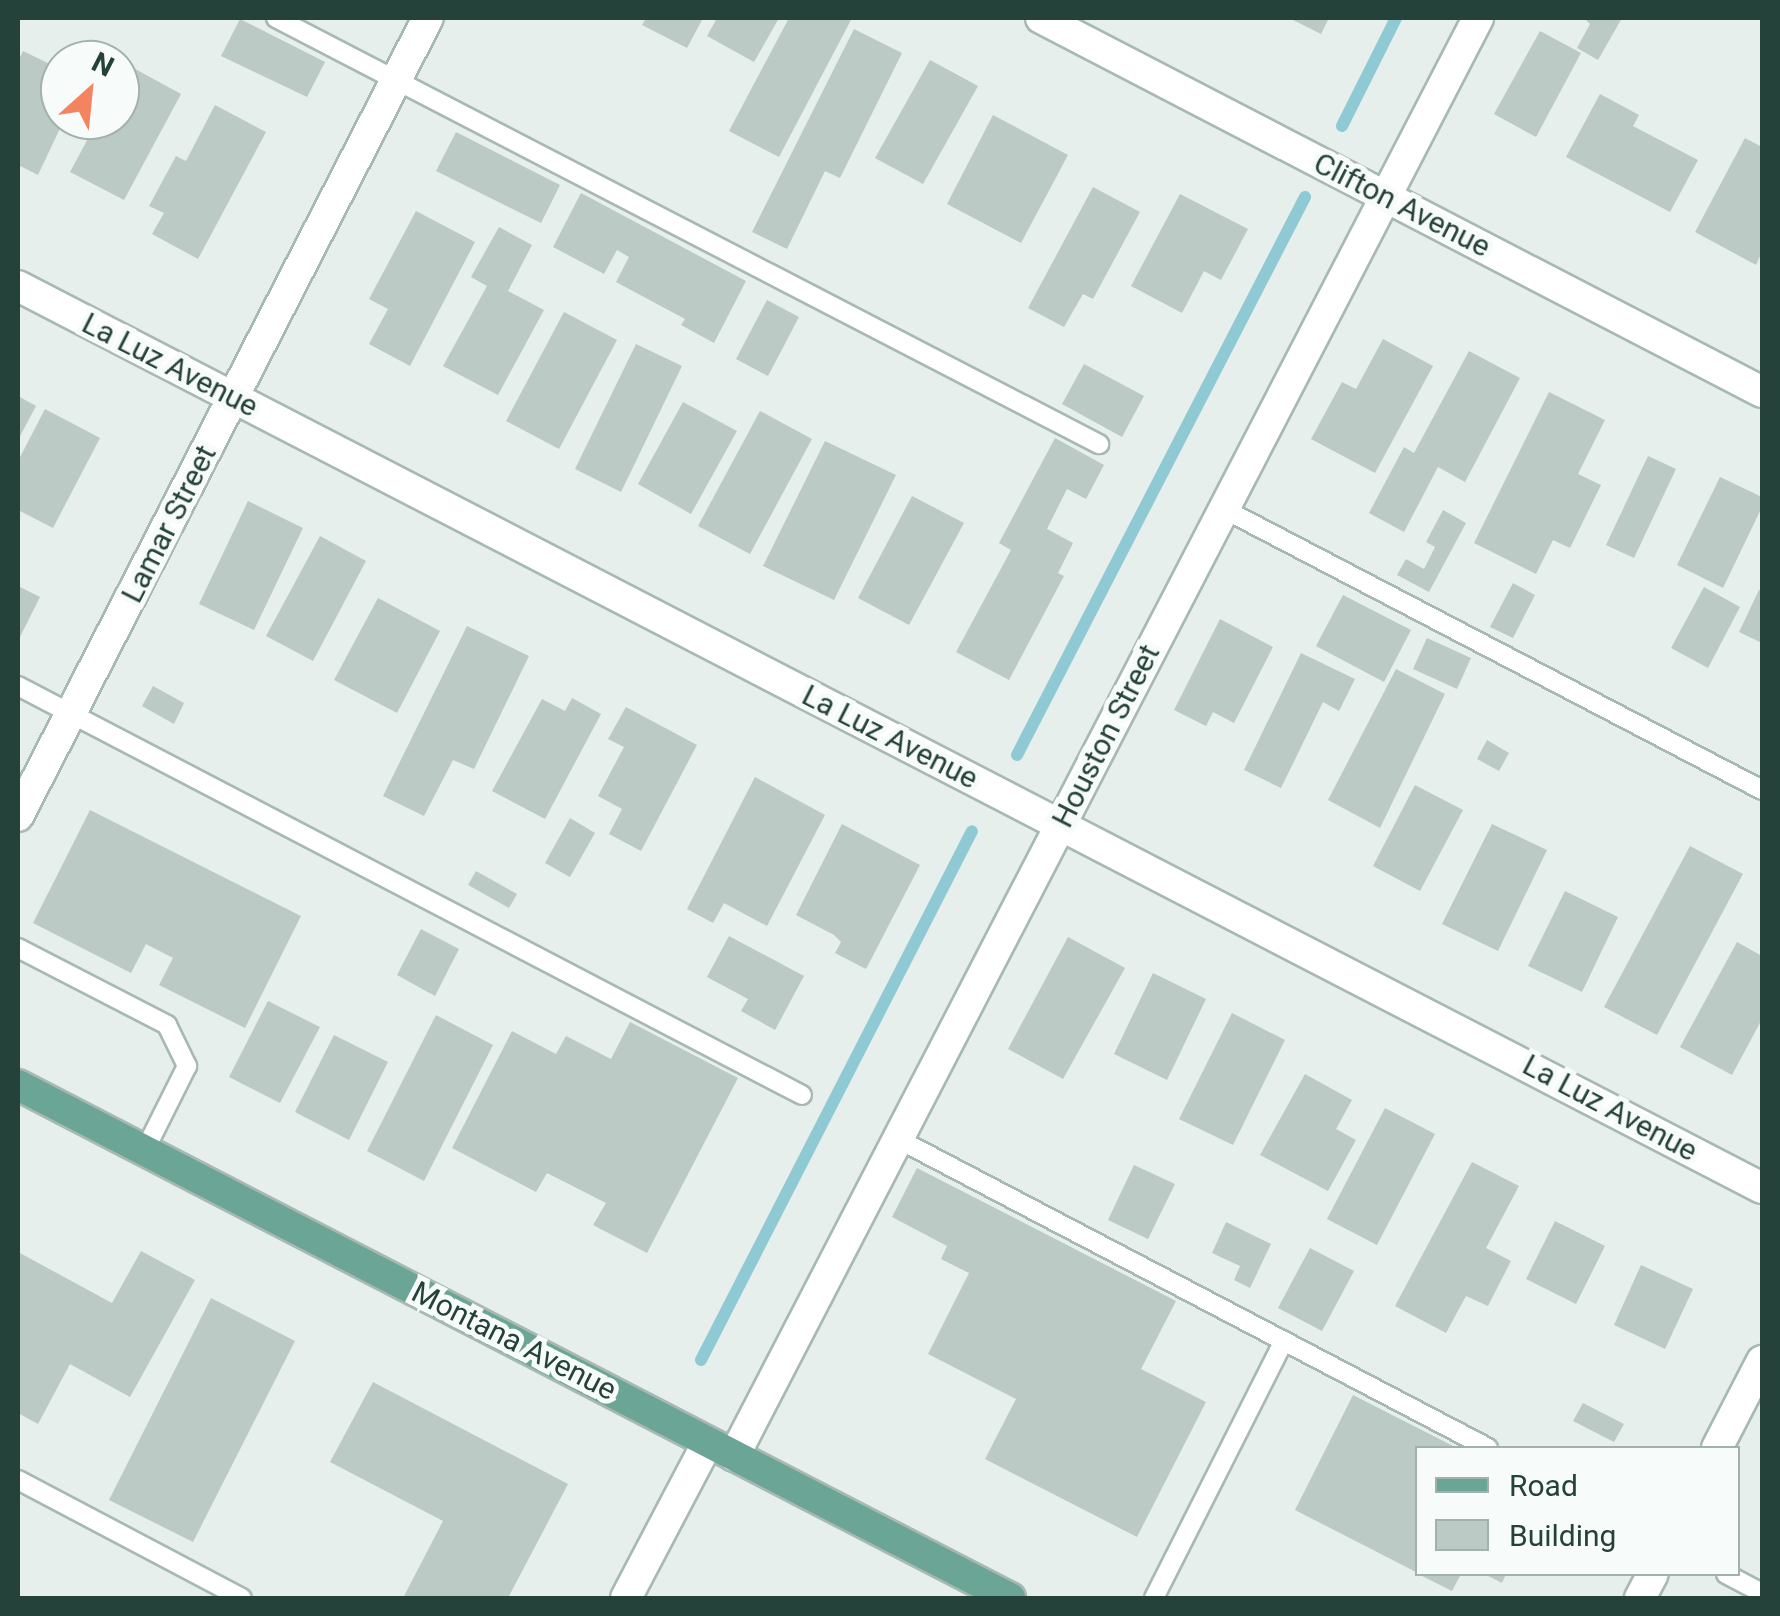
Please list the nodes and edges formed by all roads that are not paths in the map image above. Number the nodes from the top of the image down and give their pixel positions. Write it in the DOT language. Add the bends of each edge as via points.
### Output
graph roads {
  1 [pos="276,18"];
  2 [pos="428,18"];
  3 [pos="1042,18"];
  4 [pos="1478,18"];
  5 [pos="395,79"];
  6 [pos="1386,196"];
  7 [pos="18,286"];
  8 [pos="1762,392"];
  9 [pos="234,399"];
  10 [pos="1099,444"];
  11 [pos="1222,508"];
  12 [pos="18,686"];
  13 [pos="70,714"];
  14 [pos="1762,790"];
  15 [pos="18,816"];
  16 [pos="1060,825"];
  17 [pos="18,948"];
  18 [pos="18,1084"];
  19 [pos="802,1095"];
  20 [pos="898,1139"];
  21 [pos="145,1150"];
  22 [pos="1762,1188"];
  23 [pos="1284,1341"];
  24 [pos="1762,1361"];
  25 [pos="1484,1446"];
  26 [pos="1718,1446"];
  27 [pos="721,1449"];
  28 [pos="18,1480"];
  29 [pos="1730,1576"];
  30 [pos="1762,1592"];
  31 [pos="242,1598"];
  32 [pos="626,1598"];
  33 [pos="1010,1598"];
  34 [pos="1154,1598"];
  1 -- 5 [label="lane"];
  2 -- 5 [label="street, Lamar Street"];
  3 -- 6 [label="street, Clifton Avenue"];
  4 -- 6 [label="street, Houston Street"];
  5 -- 9 [label="street, Lamar Street"];
  5 -- 10 [label="lane"];
  6 -- 8 [label="street, Clifton Avenue"];
  6 -- 11 [label="street, Houston Street"];
  7 -- 9 [label="street, La Luz Avenue"];
  9 -- 13 [label="street, Lamar Street"];
  9 -- 16 [label="street, La Luz Avenue"];
  11 -- 14 [label="lane"];
  11 -- 16 [label="street, Houston Street"];
  12 -- 13 [label="lane"];
  13 -- 15 [label="street, Lamar Street"];
  13 -- 19 [label="lane"];
  16 -- 20 [label="street, Houston Street"];
  16 -- 22 [label="street, La Luz Avenue"];
  17 -- 21 [label="lane" via="167,1025 187,1066"];
  18 -- 21 [label="main road, Montana Avenue"];
  20 -- 23 [label="lane"];
  20 -- 27 [label="street, Houston Street"];
  21 -- 27 [label="main road, Montana Avenue"];
  23 -- 25 [label="lane"];
  23 -- 34 [label="lane"];
  24 -- 26 [label="street"];
  27 -- 32 [label="street, Houston Street"];
  27 -- 33 [label="main road, Montana Avenue"];
  28 -- 31 [label="lane"];
  29 -- 30 [label="lane"];
}
